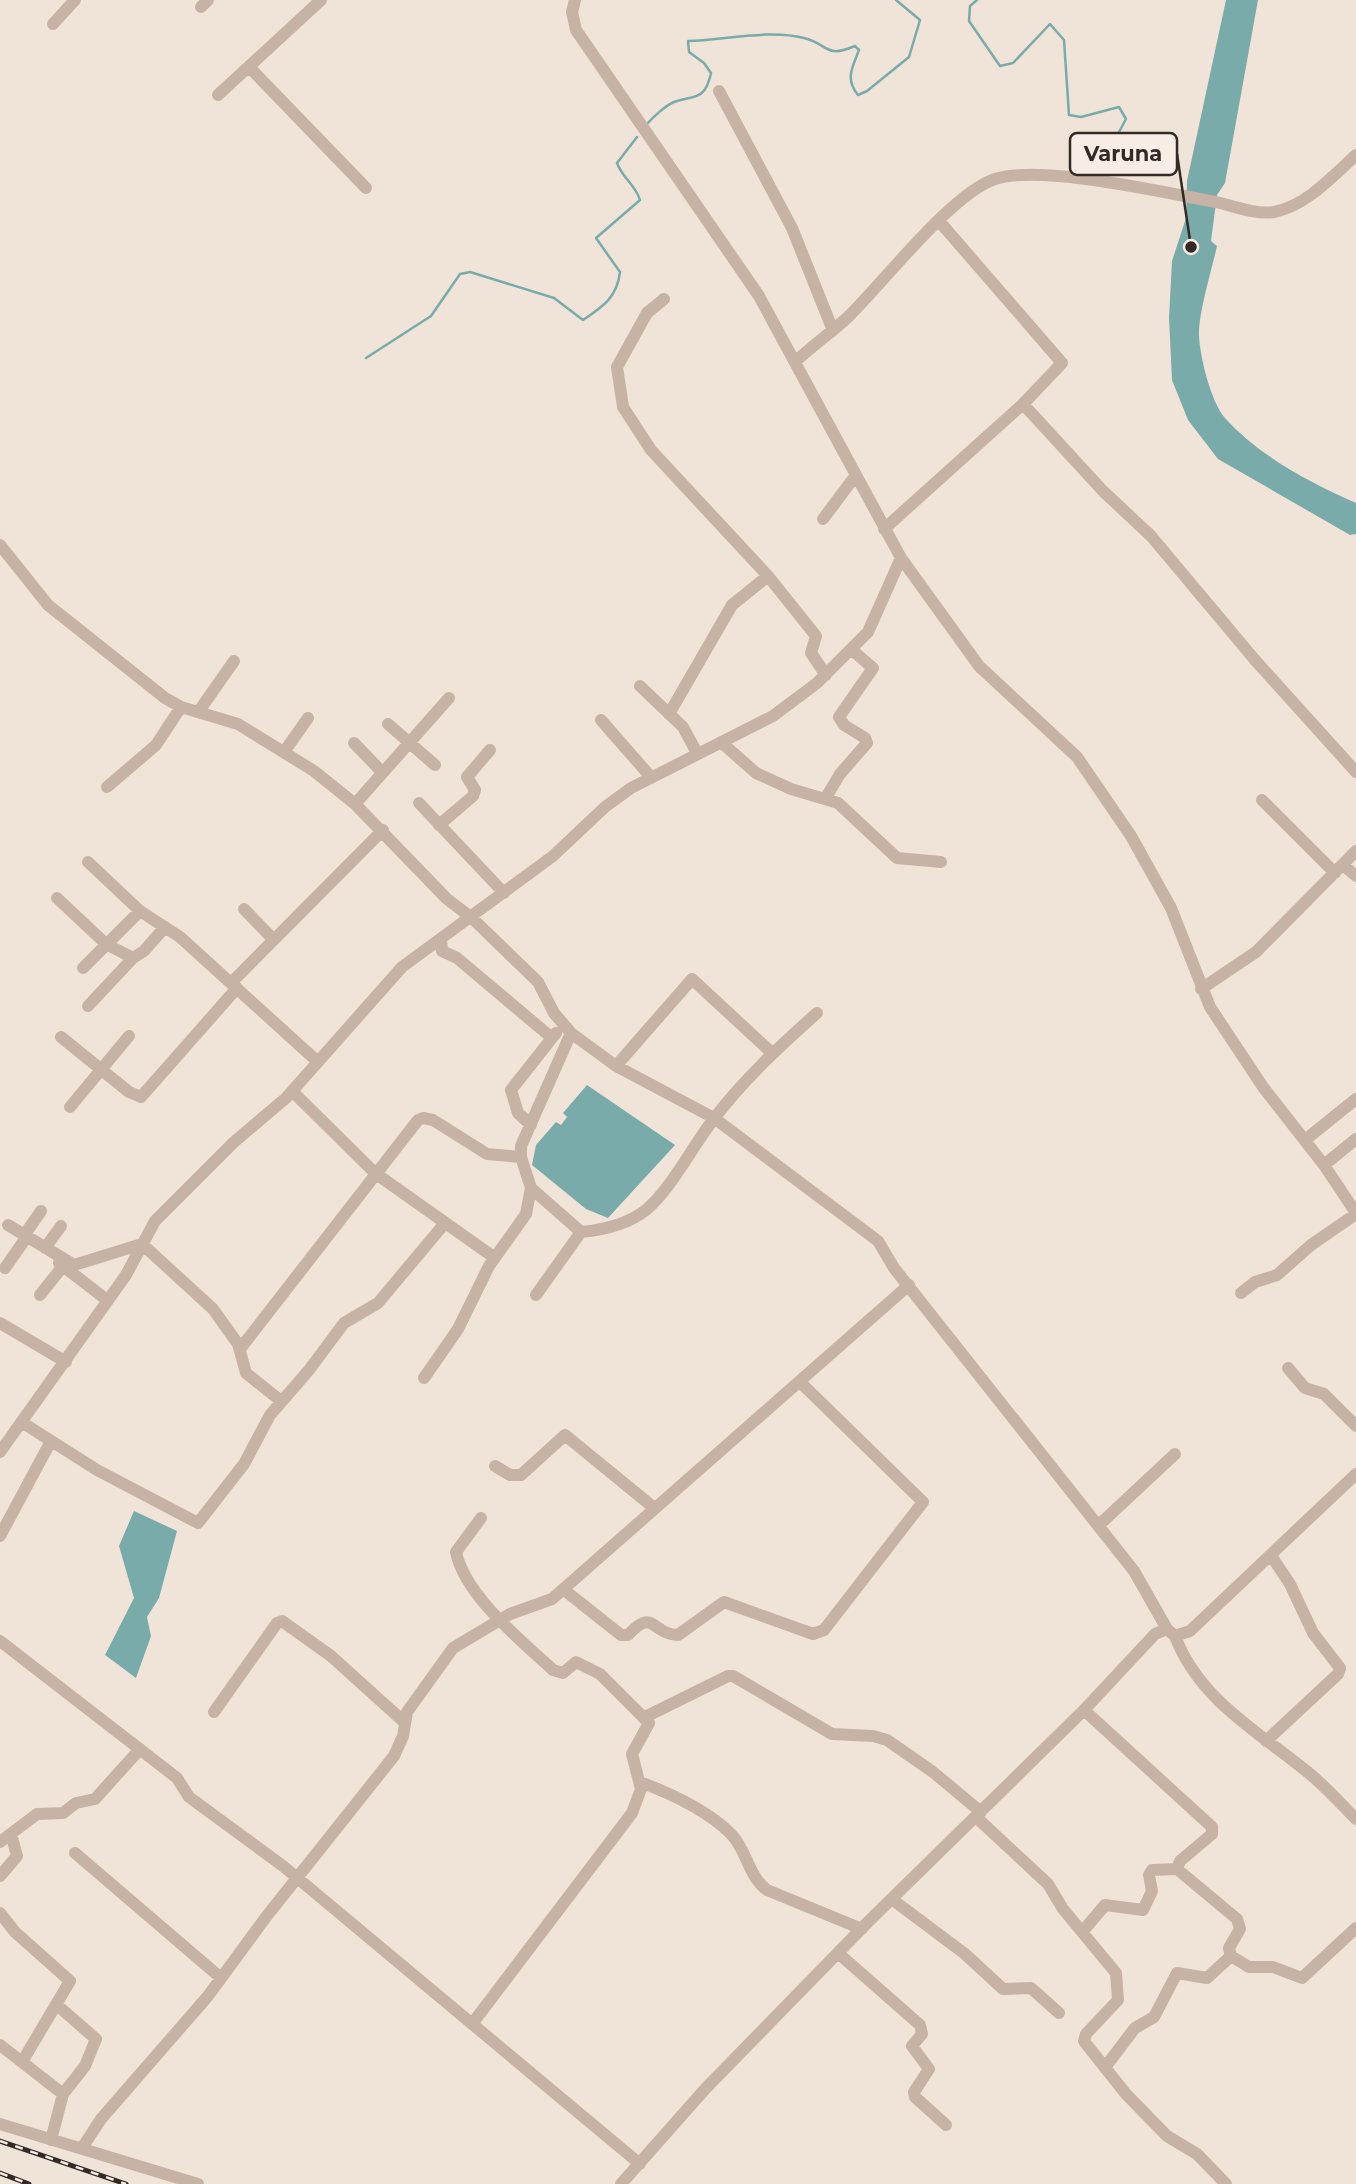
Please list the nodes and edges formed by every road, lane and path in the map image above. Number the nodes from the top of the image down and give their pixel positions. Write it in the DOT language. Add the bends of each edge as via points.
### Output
graph roads {
  1 [pos="75,0"];
  2 [pos="321,0"];
  3 [pos="567,0"];
  4 [pos="574,6"];
  5 [pos="53,24"];
  6 [pos="249,67"];
  7 [pos="719,91"];
  8 [pos="218,95"];
  9 [pos="1356,155"];
  10 [pos="366,188"];
  11 [pos="939,221"];
  12 [pos="664,299"];
  13 [pos="832,328"];
  14 [pos="796,362"];
  15 [pos="1023,404"];
  16 [pos="856,475"];
  17 [pos="823,519"];
  18 [pos="884,529"];
  19 [pos="0,545"];
  20 [pos="901,558"];
  21 [pos="768,576"];
  22 [pos="852,650"];
  23 [pos="234,662"];
  24 [pos="826,674"];
  25 [pos="640,686"];
  26 [pos="449,698"];
  27 [pos="181,707"];
  28 [pos="199,711"];
  29 [pos="669,714"];
  30 [pos="308,718"];
  31 [pos="601,720"];
  32 [pos="388,724"];
  33 [pos="722,742"];
  34 [pos="354,743"];
  35 [pos="408,743"];
  36 [pos="490,750"];
  37 [pos="284,752"];
  38 [pos="697,753"];
  39 [pos="435,765"];
  40 [pos="382,772"];
  41 [pos="1356,772"];
  42 [pos="650,776"];
  43 [pos="107,787"];
  44 [pos="825,799"];
  45 [pos="1262,800"];
  46 [pos="419,803"];
  47 [pos="355,804"];
  48 [pos="439,825"];
  49 [pos="383,830"];
  50 [pos="1356,851"];
  51 [pos="88,862"];
  52 [pos="940,862"];
  53 [pos="1339,869"];
  54 [pos="1356,876"];
  55 [pos="504,893"];
  56 [pos="57,898"];
  57 [pos="244,909"];
  58 [pos="140,911"];
  59 [pos="472,918"];
  60 [pos="165,927"];
  61 [pos="272,938"];
  62 [pos="440,939"];
  63 [pos="106,944"];
  64 [pos="133,958"];
  65 [pos="83,968"];
  66 [pos="234,985"];
  67 [pos="1201,989"];
  68 [pos="88,1006"];
  69 [pos="817,1013"];
  70 [pos="567,1029"];
  71 [pos="129,1036"];
  72 [pos="61,1037"];
  73 [pos="552,1038"];
  74 [pos="772,1053"];
  75 [pos="318,1062"];
  76 [pos="616,1066"];
  77 [pos="100,1069"];
  78 [pos="292,1091"];
  79 [pos="1356,1099"];
  80 [pos="70,1107"];
  81 [pos="714,1118"];
  82 [pos="531,1125"];
  83 [pos="1305,1139"];
  84 [pos="1356,1139"];
  85 [pos="521,1157"];
  86 [pos="1324,1165"];
  87 [pos="375,1173"];
  88 [pos="531,1188"];
  89 [pos="41,1211"];
  90 [pos="1356,1214"];
  91 [pos="4,1222"];
  92 [pos="446,1223"];
  93 [pos="61,1226"];
  94 [pos="581,1233"];
  95 [pos="25,1236"];
  96 [pos="142,1244"];
  97 [pos="45,1248"];
  98 [pos="495,1258"];
  99 [pos="63,1266"];
  100 [pos="5,1268"];
  101 [pos="909,1285"];
  102 [pos="1241,1293"];
  103 [pos="40,1295"];
  104 [pos="536,1295"];
  105 [pos="107,1300"];
  106 [pos="0,1324"];
  107 [pos="240,1349"];
  108 [pos="66,1362"];
  109 [pos="1289,1368"];
  110 [pos="424,1378"];
  111 [pos="800,1382"];
  112 [pos="281,1401"];
  113 [pos="23,1423"];
  114 [pos="1356,1426"];
  115 [pos="51,1441"];
  116 [pos="0,1452"];
  117 [pos="1175,1454"];
  118 [pos="495,1466"];
  119 [pos="1356,1474"];
  120 [pos="653,1507"];
  121 [pos="481,1518"];
  122 [pos="1098,1526"];
  123 [pos="0,1536"];
  124 [pos="1272,1557"];
  125 [pos="563,1589"];
  126 [pos="501,1621"];
  127 [pos="1171,1632"];
  128 [pos="0,1641"];
  129 [pos="1084,1710"];
  130 [pos="214,1712"];
  131 [pos="645,1717"];
  132 [pos="403,1721"];
  133 [pos="1266,1741"];
  134 [pos="140,1749"];
  135 [pos="640,1782"];
  136 [pos="978,1815"];
  137 [pos="1356,1819"];
  138 [pos="5,1838"];
  139 [pos="75,1853"];
  140 [pos="1177,1869"];
  141 [pos="0,1876"];
  142 [pos="297,1878"];
  143 [pos="893,1900"];
  144 [pos="0,1913"];
  145 [pos="862,1928"];
  146 [pos="1356,1928"];
  147 [pos="1083,1931"];
  148 [pos="838,1954"];
  149 [pos="1231,1956"];
  150 [pos="221,1978"];
  151 [pos="57,2005"];
  152 [pos="1059,2013"];
  153 [pos="472,2024"];
  154 [pos="0,2045"];
  155 [pos="22,2062"];
  156 [pos="1105,2066"];
  157 [pos="63,2094"];
  158 [pos="0,2123"];
  159 [pos="946,2125"];
  160 [pos="51,2140"];
  161 [pos="82,2148"];
  162 [pos="640,2164"];
  163 [pos="198,2184"];
  164 [pos="621,2184"];
  165 [pos="1226,2184"];
  1 -- 5 [label="street"];
  2 -- 6 [label="street"];
  3 -- 4 [label="street"];
  4 -- 14 [label="street" via="582,39 759,296"];
  6 -- 8 [label="street"];
  6 -- 10 [label="street"];
  7 -- 13 [label="street" via="792,228"];
  9 -- 11 [label="street" via="1325,184 1275,212 1070,178 1013,175 977,187"];
  11 -- 13 [label="street" via="846,319"];
  11 -- 15 [label="street" via="1062,363"];
  12 -- 21 [label="street" via="647,313 619,363 623,407 651,450"];
  13 -- 14 [label="street"];
  14 -- 16 [label="street"];
  15 -- 18 [label="street"];
  15 -- 41 [label="street" via="1151,536"];
  16 -- 17 [label="street"];
  16 -- 18 [label="street"];
  18 -- 20 [label="street"];
  19 -- 27 [label="street" via="48,605 122,667"];
  20 -- 22 [label="street" via="869,632"];
  20 -- 67 [label="street" via="979,666 1077,757 1157,879"];
  21 -- 24 [label="street" via="816,636 811,653"];
  21 -- 29 [label="street" via="732,605"];
  22 -- 24 [label="street"];
  22 -- 44 [label="street" via="873,668 839,717 867,743"];
  23 -- 28 [label="street"];
  24 -- 33 [label="street" via="773,716"];
  25 -- 29 [label="street"];
  26 -- 35 [label="street"];
  27 -- 28 [label="street"];
  27 -- 43 [label="street" via="156,745"];
  28 -- 37 [label="street" via="239,724"];
  29 -- 38 [label="street" via="683,727"];
  30 -- 37 [label="street"];
  31 -- 42 [label="street"];
  32 -- 35 [label="street"];
  33 -- 38 [label="street"];
  33 -- 44 [label="street" via="757,773"];
  34 -- 40 [label="street"];
  35 -- 39 [label="street"];
  35 -- 40 [label="street"];
  36 -- 48 [label="street" via="467,777 475,790 473,796"];
  37 -- 47 [label="street"];
  38 -- 42 [label="street"];
  40 -- 47 [label="street"];
  42 -- 55 [label="street" via="605,807 553,856"];
  44 -- 52 [label="street" via="838,803 897,858"];
  45 -- 53 [label="street"];
  46 -- 48 [label="street"];
  47 -- 49 [label="street"];
  48 -- 55 [label="street"];
  49 -- 59 [label="street" via="447,899"];
  49 -- 61 [label="street"];
  50 -- 53 [label="street"];
  51 -- 58 [label="street"];
  53 -- 54 [label="street"];
  53 -- 67 [label="street" via="1256,952"];
  55 -- 59 [label="street"];
  56 -- 63 [label="street"];
  57 -- 61 [label="street"];
  58 -- 60 [label="street"];
  58 -- 63 [label="street"];
  59 -- 62 [label="street"];
  59 -- 70 [label="street" via="538,982"];
  60 -- 64 [label="street"];
  60 -- 66 [label="street"];
  61 -- 66 [label="street"];
  62 -- 73 [label="street" via="442,951 457,958"];
  62 -- 75 [label="street" via="402,967"];
  63 -- 64 [label="street"];
  63 -- 65 [label="street"];
  64 -- 68 [label="street"];
  66 -- 75 [label="street"];
  66 -- 77 [label="street" via="141,1097"];
  67 -- 83 [label="street" via="1263,1087"];
  69 -- 74 [label="street"];
  70 -- 73 [label="street"];
  70 -- 76 [label="street"];
  70 -- 82 [label="street"];
  71 -- 77 [label="street"];
  72 -- 77 [label="street"];
  73 -- 82 [label="street" via="512,1090 519,1114"];
  74 -- 76 [label="street" via="692,979"];
  74 -- 81 [label="street"];
  75 -- 78 [label="street"];
  76 -- 81 [label="street"];
  77 -- 80 [label="street"];
  78 -- 87 [label="street"];
  78 -- 96 [label="street" via="192,1182 155,1221"];
  79 -- 83 [label="street"];
  81 -- 94 [label="street" via="648,1208 620,1224"];
  81 -- 101 [label="street" via="878,1241"];
  82 -- 85 [label="street"];
  83 -- 86 [label="street"];
  84 -- 86 [label="street"];
  85 -- 87 [label="street" via="487,1154 423,1118"];
  85 -- 88 [label="street"];
  86 -- 90 [label="street"];
  87 -- 92 [label="street"];
  87 -- 107 [label="street"];
  88 -- 94 [label="street"];
  88 -- 98 [label="street" via="526,1214"];
  89 -- 95 [label="street"];
  90 -- 102 [label="street" via="1277,1275 1255,1282"];
  91 -- 95 [label="street"];
  92 -- 98 [label="street"];
  92 -- 112 [label="street" via="378,1303 344,1323"];
  93 -- 97 [label="street"];
  94 -- 104 [label="street"];
  95 -- 97 [label="street"];
  95 -- 99 [label="street"];
  95 -- 100 [label="street"];
  96 -- 97 [label="street" via="79,1265"];
  96 -- 105 [label="street"];
  96 -- 107 [label="street" via="213,1309"];
  98 -- 110 [label="street" via="458,1329"];
  99 -- 103 [label="street"];
  99 -- 105 [label="street"];
  101 -- 111 [label="street"];
  101 -- 122 [label="street"];
  105 -- 108 [label="street"];
  106 -- 108 [label="street"];
  107 -- 112 [label="street" via="247,1373"];
  108 -- 113 [label="street"];
  109 -- 114 [label="street" via="1305,1388 1324,1394"];
  111 -- 120 [label="street"];
  111 -- 125 [label="street" via="923,1502 824,1630 813,1634 724,1602 678,1635 647,1620 640,1621 628,1635 621,1634"];
  112 -- 115 [label="street" via="244,1464 198,1523"];
  113 -- 115 [label="street"];
  113 -- 116 [label="street"];
  115 -- 123 [label="street"];
  117 -- 122 [label="street"];
  118 -- 120 [label="street" via="509,1475 521,1475 565,1435"];
  119 -- 124 [label="street"];
  120 -- 125 [label="street"];
  121 -- 126 [label="street" via="456,1552 472,1586"];
  122 -- 127 [label="street" via="1145,1586"];
  124 -- 127 [label="street" via="1191,1631"];
  124 -- 133 [label="street" via="1313,1633 1340,1668 1301,1712"];
  125 -- 126 [label="street" via="546,1603 516,1611"];
  126 -- 131 [label="street" via="553,1670 564,1673 581,1662"];
  126 -- 132 [label="street" via="453,1648"];
  127 -- 129 [label="street" via="1155,1634"];
  127 -- 133 [label="street" via="1184,1658 1224,1707"];
  128 -- 134 [label="street"];
  129 -- 136 [label="street"];
  129 -- 140 [label="street" via="1212,1827 1212,1834 1180,1861"];
  130 -- 132 [label="street" via="282,1620 331,1656"];
  131 -- 135 [label="street" via="647,1729 632,1755"];
  131 -- 136 [label="street" via="733,1676 832,1734 887,1740 933,1772"];
  132 -- 142 [label="street" via="394,1756"];
  133 -- 137 [label="street" via="1311,1774"];
  134 -- 138 [label="street" via="95,1798 76,1803 63,1814 37,1814"];
  134 -- 142 [label="street" via="180,1781 189,1797"];
  135 -- 145 [label="street" via="684,1801 731,1834 767,1890"];
  135 -- 153 [label="street" via="632,1813"];
  136 -- 143 [label="street"];
  136 -- 147 [label="street" via="1042,1877"];
  138 -- 141 [label="street" via="17,1856"];
  139 -- 150 [label="street"];
  140 -- 147 [label="street" via="1152,1870 1152,1891 1143,1910 1105,1905"];
  140 -- 149 [label="street" via="1237,1919 1240,1929 1229,1948"];
  142 -- 150 [label="street"];
  142 -- 153 [label="street"];
  143 -- 145 [label="street"];
  143 -- 152 [label="street" via="965,1954 997,1985 1009,1990 1031,1988"];
  144 -- 151 [label="street" via="70,1981"];
  145 -- 148 [label="street"];
  146 -- 149 [label="street" via="1303,1978 1273,1967 1249,1967"];
  147 -- 156 [label="street" via="1118,1978 1118,2000 1084,2038"];
  148 -- 159 [label="street" via="920,2025 922,2034 912,2046 929,2069 915,2097"];
  148 -- 162 [label="street" via="706,2088"];
  149 -- 156 [label="street" via="1207,1978 1177,1973 1154,2017 1135,2028"];
  150 -- 161 [label="street" via="101,2119"];
  151 -- 155 [label="street"];
  151 -- 157 [label="street" via="96,2039 85,2066"];
  153 -- 162 [label="street"];
  154 -- 155 [label="street"];
  155 -- 157 [label="street"];
  156 -- 165 [label="street" via="1167,2136 1197,2154"];
  157 -- 160 [label="street"];
  158 -- 160 [label="street"];
  160 -- 161 [label="street"];
  161 -- 163 [label="street"];
  162 -- 164 [label="street"];
}
